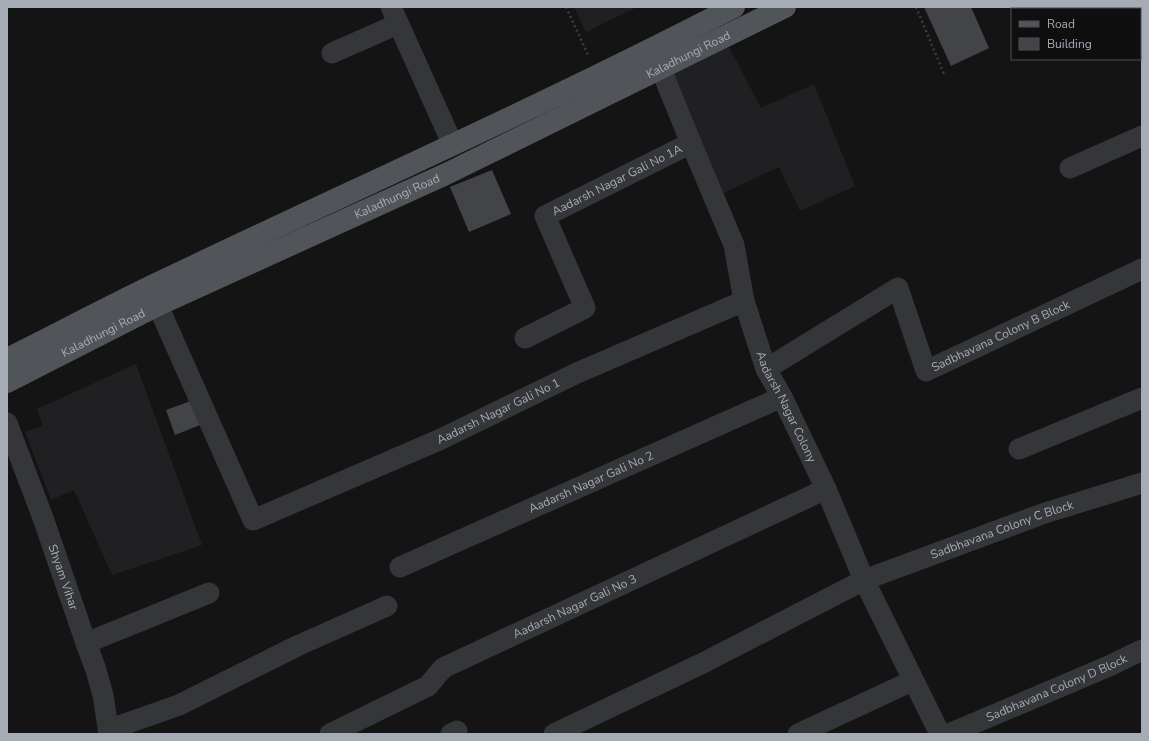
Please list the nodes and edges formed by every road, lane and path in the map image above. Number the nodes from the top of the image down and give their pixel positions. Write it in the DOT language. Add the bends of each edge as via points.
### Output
graph roads {
  1 [pos="566,7"];
  2 [pos="734,7"];
  3 [pos="786,7"];
  4 [pos="916,7"];
  5 [pos="394,15"];
  6 [pos="653,49"];
  7 [pos="332,52"];
  8 [pos="661,69"];
  9 [pos="944,74"];
  10 [pos="597,76"];
  11 [pos="1142,136"];
  12 [pos="691,143"];
  13 [pos="444,149"];
  14 [pos="1070,168"];
  15 [pos="446,174"];
  16 [pos="1142,269"];
  17 [pos="154,296"];
  18 [pos="744,301"];
  19 [pos="524,338"];
  20 [pos="7,360"];
  21 [pos="766,369"];
  22 [pos="7,382"];
  23 [pos="782,397"];
  24 [pos="1142,398"];
  25 [pos="7,423"];
  26 [pos="1019,449"];
  27 [pos="1142,483"];
  28 [pos="826,489"];
  29 [pos="400,566"];
  30 [pos="864,580"];
  31 [pos="209,593"];
  32 [pos="387,606"];
  33 [pos="86,644"];
  34 [pos="1142,650"];
  35 [pos="912,681"];
  36 [pos="108,732"];
  37 [pos="330,734"];
  38 [pos="554,734"];
  39 [pos="798,734"];
  40 [pos="940,734"];
  41 [pos="949,734"];
  1 -- 10 [label="path"];
  2 -- 6 [label="main road, Kaladhungi Road"];
  3 -- 8 [label="main road, Kaladhungi Road"];
  4 -- 9 [label="path"];
  5 -- 7 [label="street"];
  5 -- 13 [label="street"];
  6 -- 8 [label="street, Aadarsh Nagar Colony"];
  6 -- 10 [label="main road, Kaladhungi Road"];
  8 -- 12 [label="street, Aadarsh Nagar Colony"];
  8 -- 15 [label="main road, Kaladhungi Road"];
  10 -- 13 [label="main road, Kaladhungi Road"];
  11 -- 14 [label="street"];
  12 -- 18 [label="street, Aadarsh Nagar Colony" via="734,245"];
  12 -- 19 [label="street, Aadarsh Nagar Gali No 1A" via="545,216 586,308"];
  13 -- 15 [label="main road"];
  13 -- 17 [label="main road, Kaladhungi Road"];
  15 -- 17 [label="main road, Kaladhungi Road"];
  16 -- 21 [label="street, Sadbhavana Colony B Block" via="926,370 898,288"];
  17 -- 18 [label="street, Aadarsh Nagar Gali No 1" via="253,520 439,440 577,373"];
  17 -- 20 [label="main road, Kaladhungi Road"];
  17 -- 22 [label="main road, Kaladhungi Road"];
  18 -- 21 [label="street, Aadarsh Nagar Colony"];
  21 -- 23 [label="street, Aadarsh Nagar Colony"];
  23 -- 28 [label="street, Aadarsh Nagar Colony"];
  23 -- 29 [label="street, Aadarsh Nagar Gali No 2"];
  24 -- 26 [label="street"];
  25 -- 33 [label="street, Shyam Vihar" via="44,518"];
  27 -- 30 [label="street, Sadbhavana Colony C Block" via="1045,513"];
  28 -- 30 [label="street, Aadarsh Nagar Colony"];
  28 -- 37 [label="street, Aadarsh Nagar Gali No 3" via="443,668 428,686"];
  30 -- 35 [label="street, Aadarsh Nagar Colony"];
  30 -- 38 [label="street, Sadbhavana Colony C Block" via="703,663"];
  31 -- 33 [label="street"];
  32 -- 36 [label="street" via="297,646 179,705"];
  33 -- 36 [label="street, Shyam Vihar" via="103,695"];
  34 -- 41 [label="street, Sadbhavana Colony D Block"];
  35 -- 39 [label="street"];
  35 -- 40 [label="street, Aadarsh Nagar Colony"];
}
